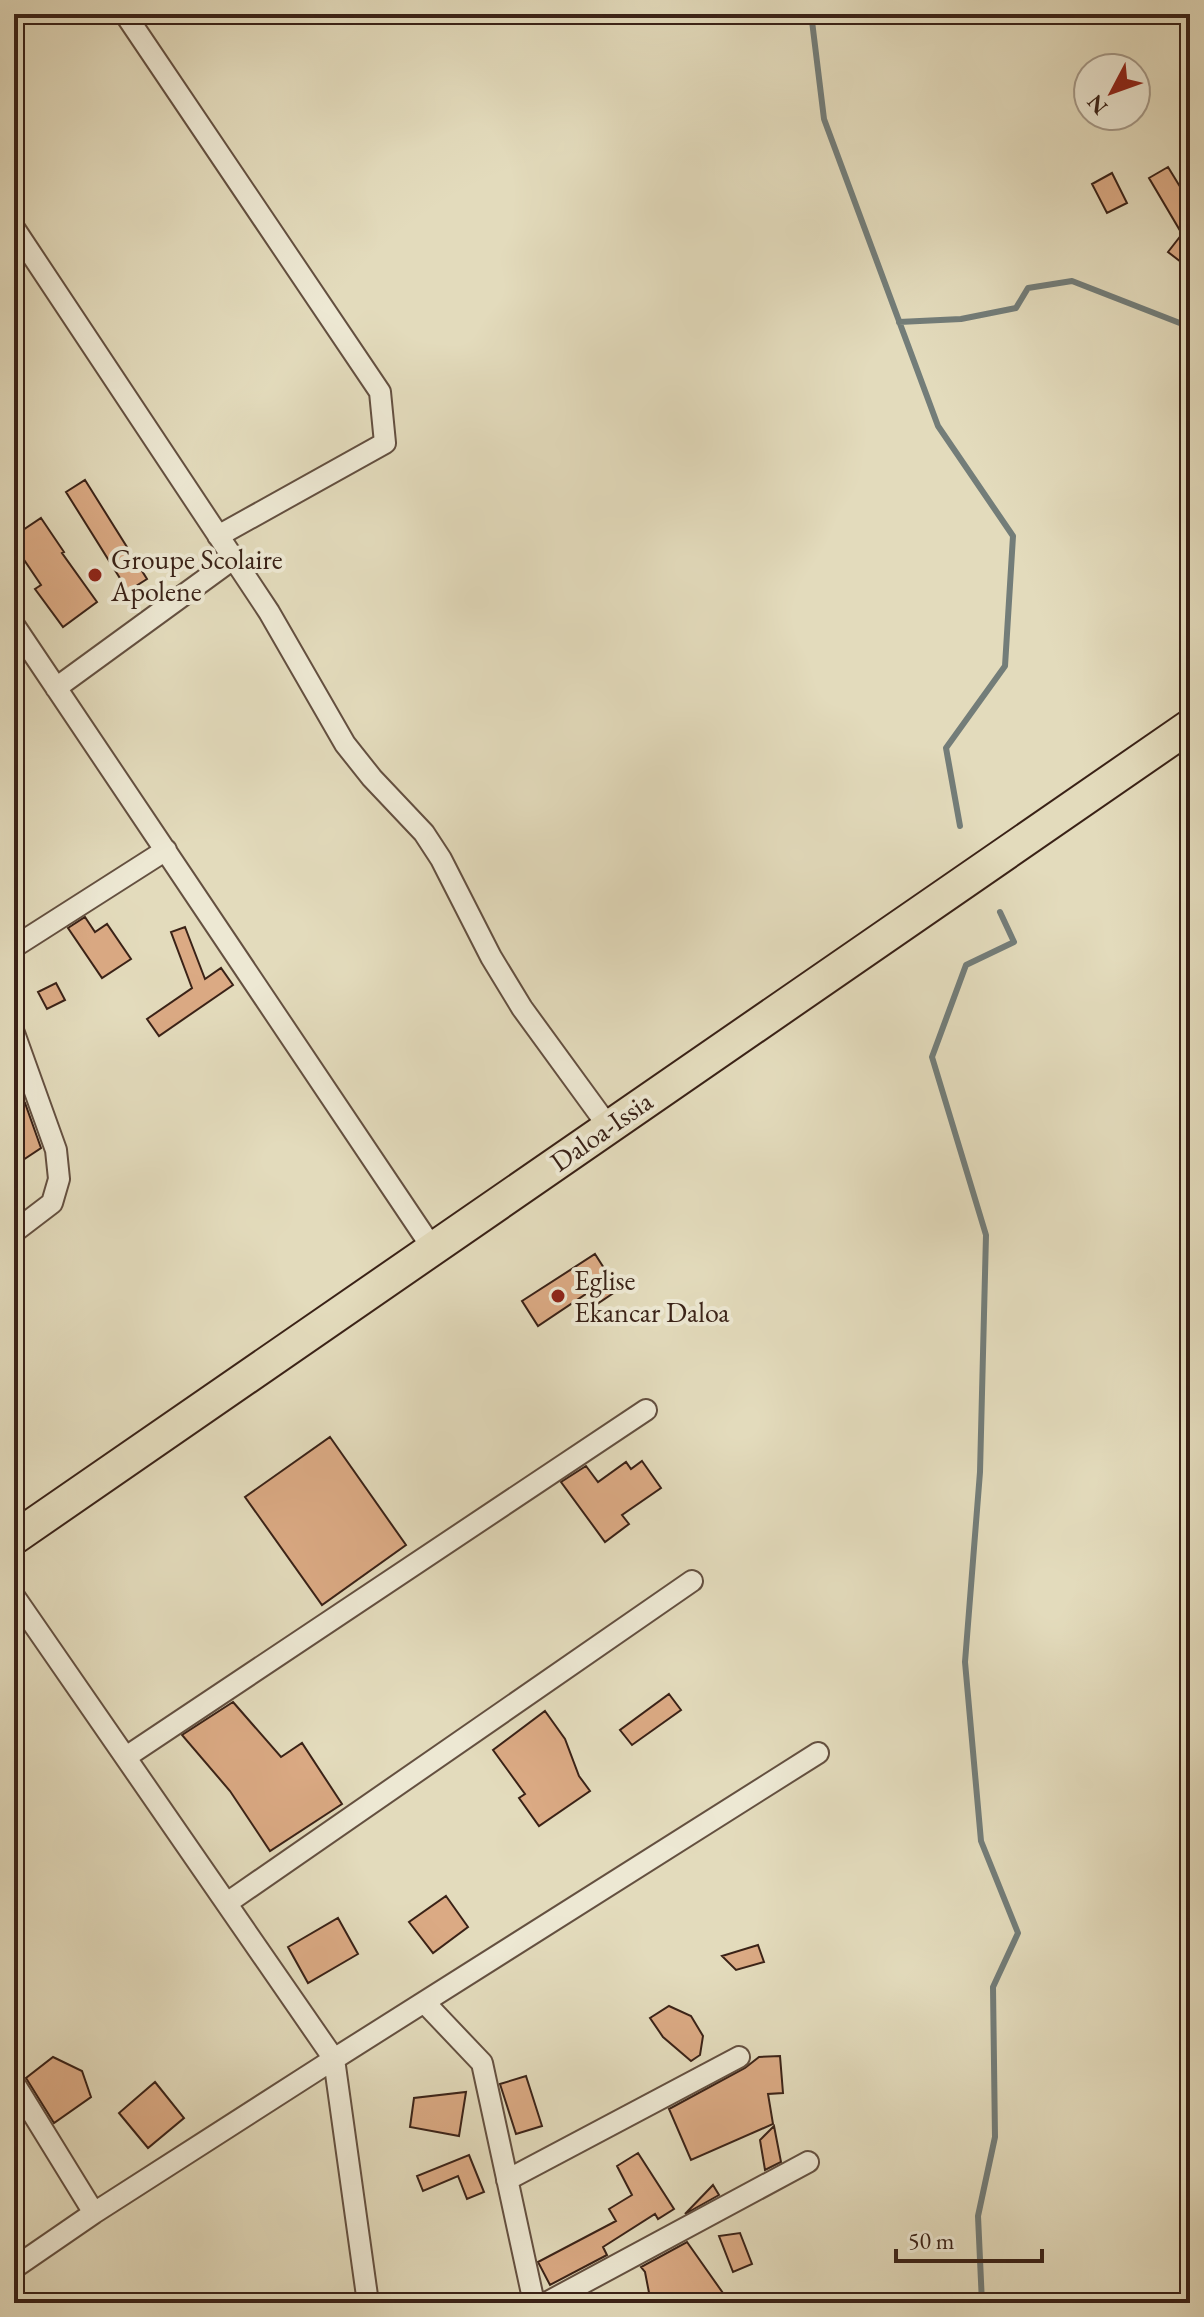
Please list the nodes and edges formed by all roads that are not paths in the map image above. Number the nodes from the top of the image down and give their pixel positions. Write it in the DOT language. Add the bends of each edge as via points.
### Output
graph roads {
  1 [pos="125,14"];
  2 [pos="14,228"];
  3 [pos="218,536"];
  4 [pos="233,559"];
  5 [pos="14,625"];
  6 [pos="56,688"];
  7 [pos="1190,726"];
  8 [pos="166,850"];
  9 [pos="14,947"];
  10 [pos="14,1033"];
  11 [pos="608,1126"];
  12 [pos="14,1232"];
  13 [pos="433,1249"];
  14 [pos="646,1410"];
  15 [pos="14,1538"];
  16 [pos="692,1581"];
  17 [pos="14,1596"];
  18 [pos="818,1753"];
  19 [pos="126,1757"];
  20 [pos="227,1903"];
  21 [pos="425,2003"];
  22 [pos="739,2057"];
  23 [pos="334,2059"];
  24 [pos="14,2083"];
  25 [pos="808,2162"];
  26 [pos="507,2180"];
  27 [pos="94,2213"];
  28 [pos="14,2268"];
  29 [pos="368,2303"];
  30 [pos="534,2303"];
  31 [pos="546,2303"];
  1 -- 3 [label="street" via="380,392 385,443"];
  2 -- 3 [label="street"];
  3 -- 4 [label="street"];
  4 -- 6 [label="street"];
  4 -- 11 [label="street" via="345,744 424,833 522,1008"];
  5 -- 6 [label="street"];
  6 -- 8 [label="street"];
  7 -- 11 [label="main road, Daloa-Issia"];
  8 -- 9 [label="street"];
  8 -- 13 [label="street"];
  10 -- 12 [label="street" via="56,1150 59,1179 52,1203"];
  11 -- 13 [label="main road, Daloa-Issia"];
  13 -- 15 [label="main road, Daloa-Issia"];
  14 -- 19 [label="street"];
  16 -- 20 [label="street"];
  17 -- 19 [label="street"];
  18 -- 21 [label="street"];
  19 -- 20 [label="street"];
  20 -- 23 [label="street"];
  21 -- 23 [label="street"];
  21 -- 26 [label="street" via="482,2063"];
  22 -- 26 [label="street"];
  23 -- 27 [label="street"];
  23 -- 29 [label="street"];
  24 -- 27 [label="street"];
  25 -- 31 [label="street"];
  26 -- 30 [label="street"];
  27 -- 28 [label="street"];
}
